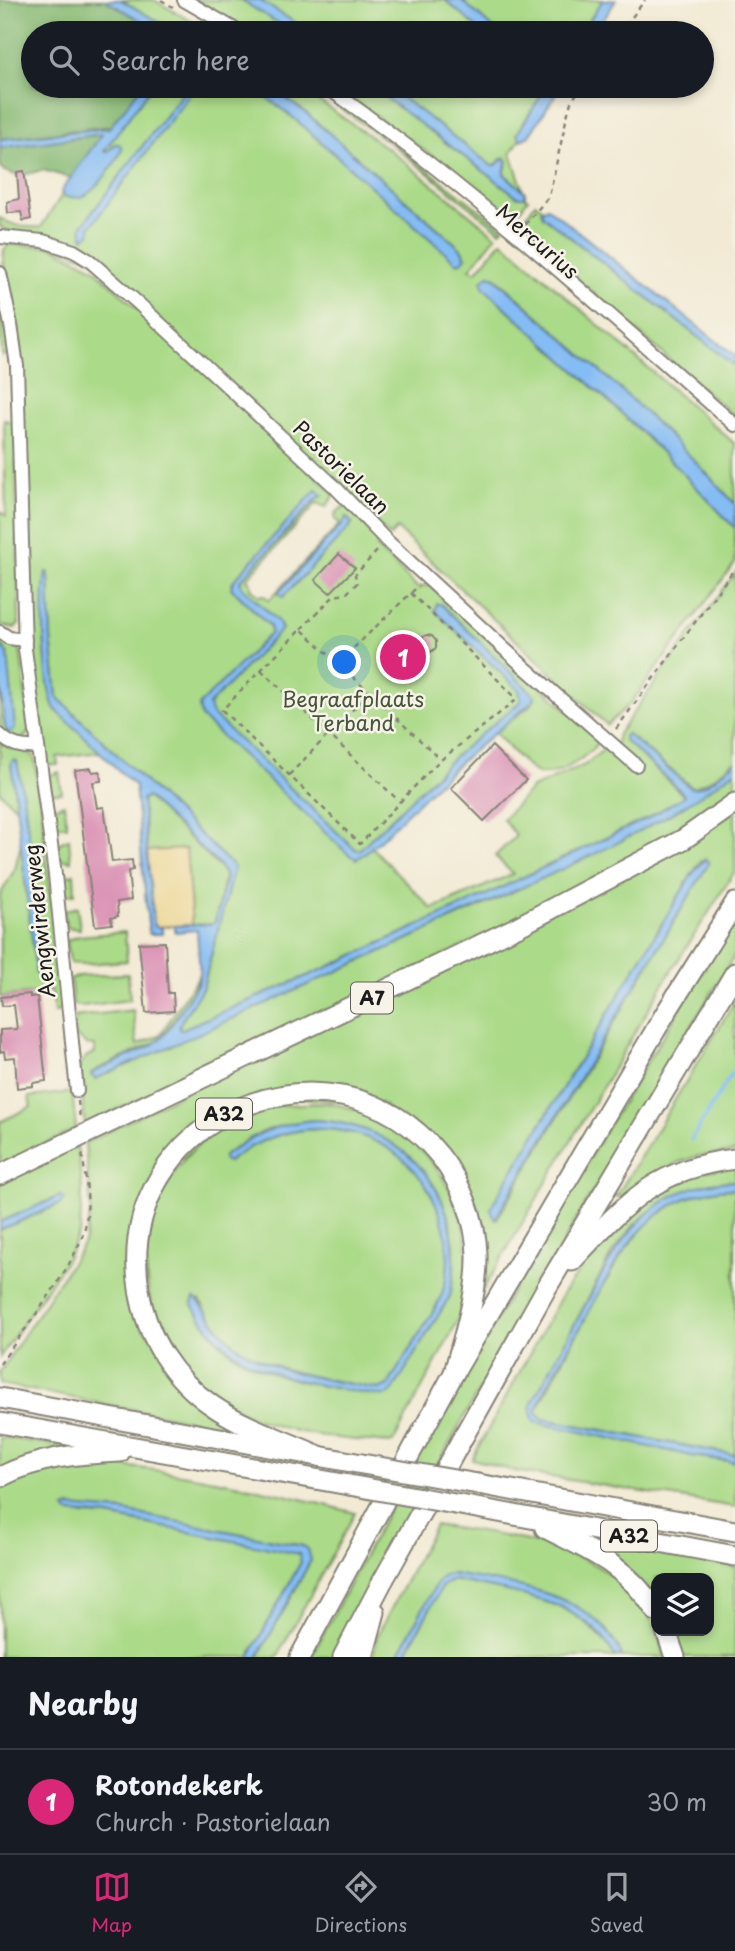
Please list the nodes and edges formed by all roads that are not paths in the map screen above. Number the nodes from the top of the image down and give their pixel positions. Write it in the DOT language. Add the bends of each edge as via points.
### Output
graph roads {
  1 [pos="184,0"];
  2 [pos="220,21"];
  3 [pos="333,98"];
  4 [pos="0,237"];
  5 [pos="0,273"];
  6 [pos="2,290"];
  7 [pos="735,425"];
  8 [pos="0,632"];
  9 [pos="25,640"];
  10 [pos="0,736"];
  11 [pos="38,747"];
  12 [pos="636,765"];
  13 [pos="735,803"];
  14 [pos="735,903"];
  15 [pos="735,973"];
  16 [pos="77,1091"];
  17 [pos="735,1159"];
  18 [pos="0,1175"];
  19 [pos="547,1287"];
  20 [pos="454,1373"];
  21 [pos="0,1398"];
  22 [pos="0,1423"];
  23 [pos="153,1450"];
  24 [pos="319,1456"];
  25 [pos="0,1477"];
  26 [pos="522,1517"];
  27 [pos="735,1520"];
  28 [pos="689,1522"];
  29 [pos="735,1531"];
  30 [pos="735,1556"];
  31 [pos="381,1584"];
  32 [pos="651,1604"];
  33 [pos="668,1636"];
  34 [pos="300,1657"];
  35 [pos="343,1657"];
  36 [pos="363,1657"];
  37 [pos="675,1657"];
  1 -- 2 [label="street"];
  3 -- 7 [label="street, Mercurius" via="404,143 476,199"];
  4 -- 12 [label="street, Pastorielaan" via="50,243 90,261 340,491 426,578"];
  5 -- 6 [label="street, Aengwirderweg"];
  6 -- 9 [label="street, Aengwirderweg" via="12,326 19,396"];
  8 -- 9 [label="street"];
  9 -- 11 [label="street, Aengwirderweg"];
  10 -- 11 [label="street" via="23,748"];
  11 -- 16 [label="street, Aengwirderweg"];
  13 -- 18 [label="highway, A7" via="684,839 517,927"];
  14 -- 20 [label="highway"];
  15 -- 19 [label="highway"];
  17 -- 19 [label="highway" via="693,1166 656,1182 613,1215"];
  19 -- 31 [label="highway"];
  20 -- 24 [label="highway, A32" via="473,1296 477,1251 468,1206 434,1149 394,1115 328,1094 278,1096 215,1119 194,1135 164,1171 145,1212 139,1231 137,1278 147,1324 172,1368 212,1405"];
  20 -- 34 [label="highway"];
  21 -- 24 [label="highway, A32"];
  22 -- 23 [label="highway, A32"];
  23 -- 25 [label="highway" via="56,1457"];
  23 -- 26 [label="highway, A32, bridge"];
  24 -- 28 [label="highway, A32, bridge"];
  26 -- 30 [label="highway, A32"];
  26 -- 32 [label="highway, A32" via="624,1572"];
  27 -- 28 [label="highway"];
  28 -- 29 [label="highway, A32"];
  31 -- 35 [label="highway"];
  31 -- 36 [label="highway"];
  33 -- 37 [label="highway"];
}
